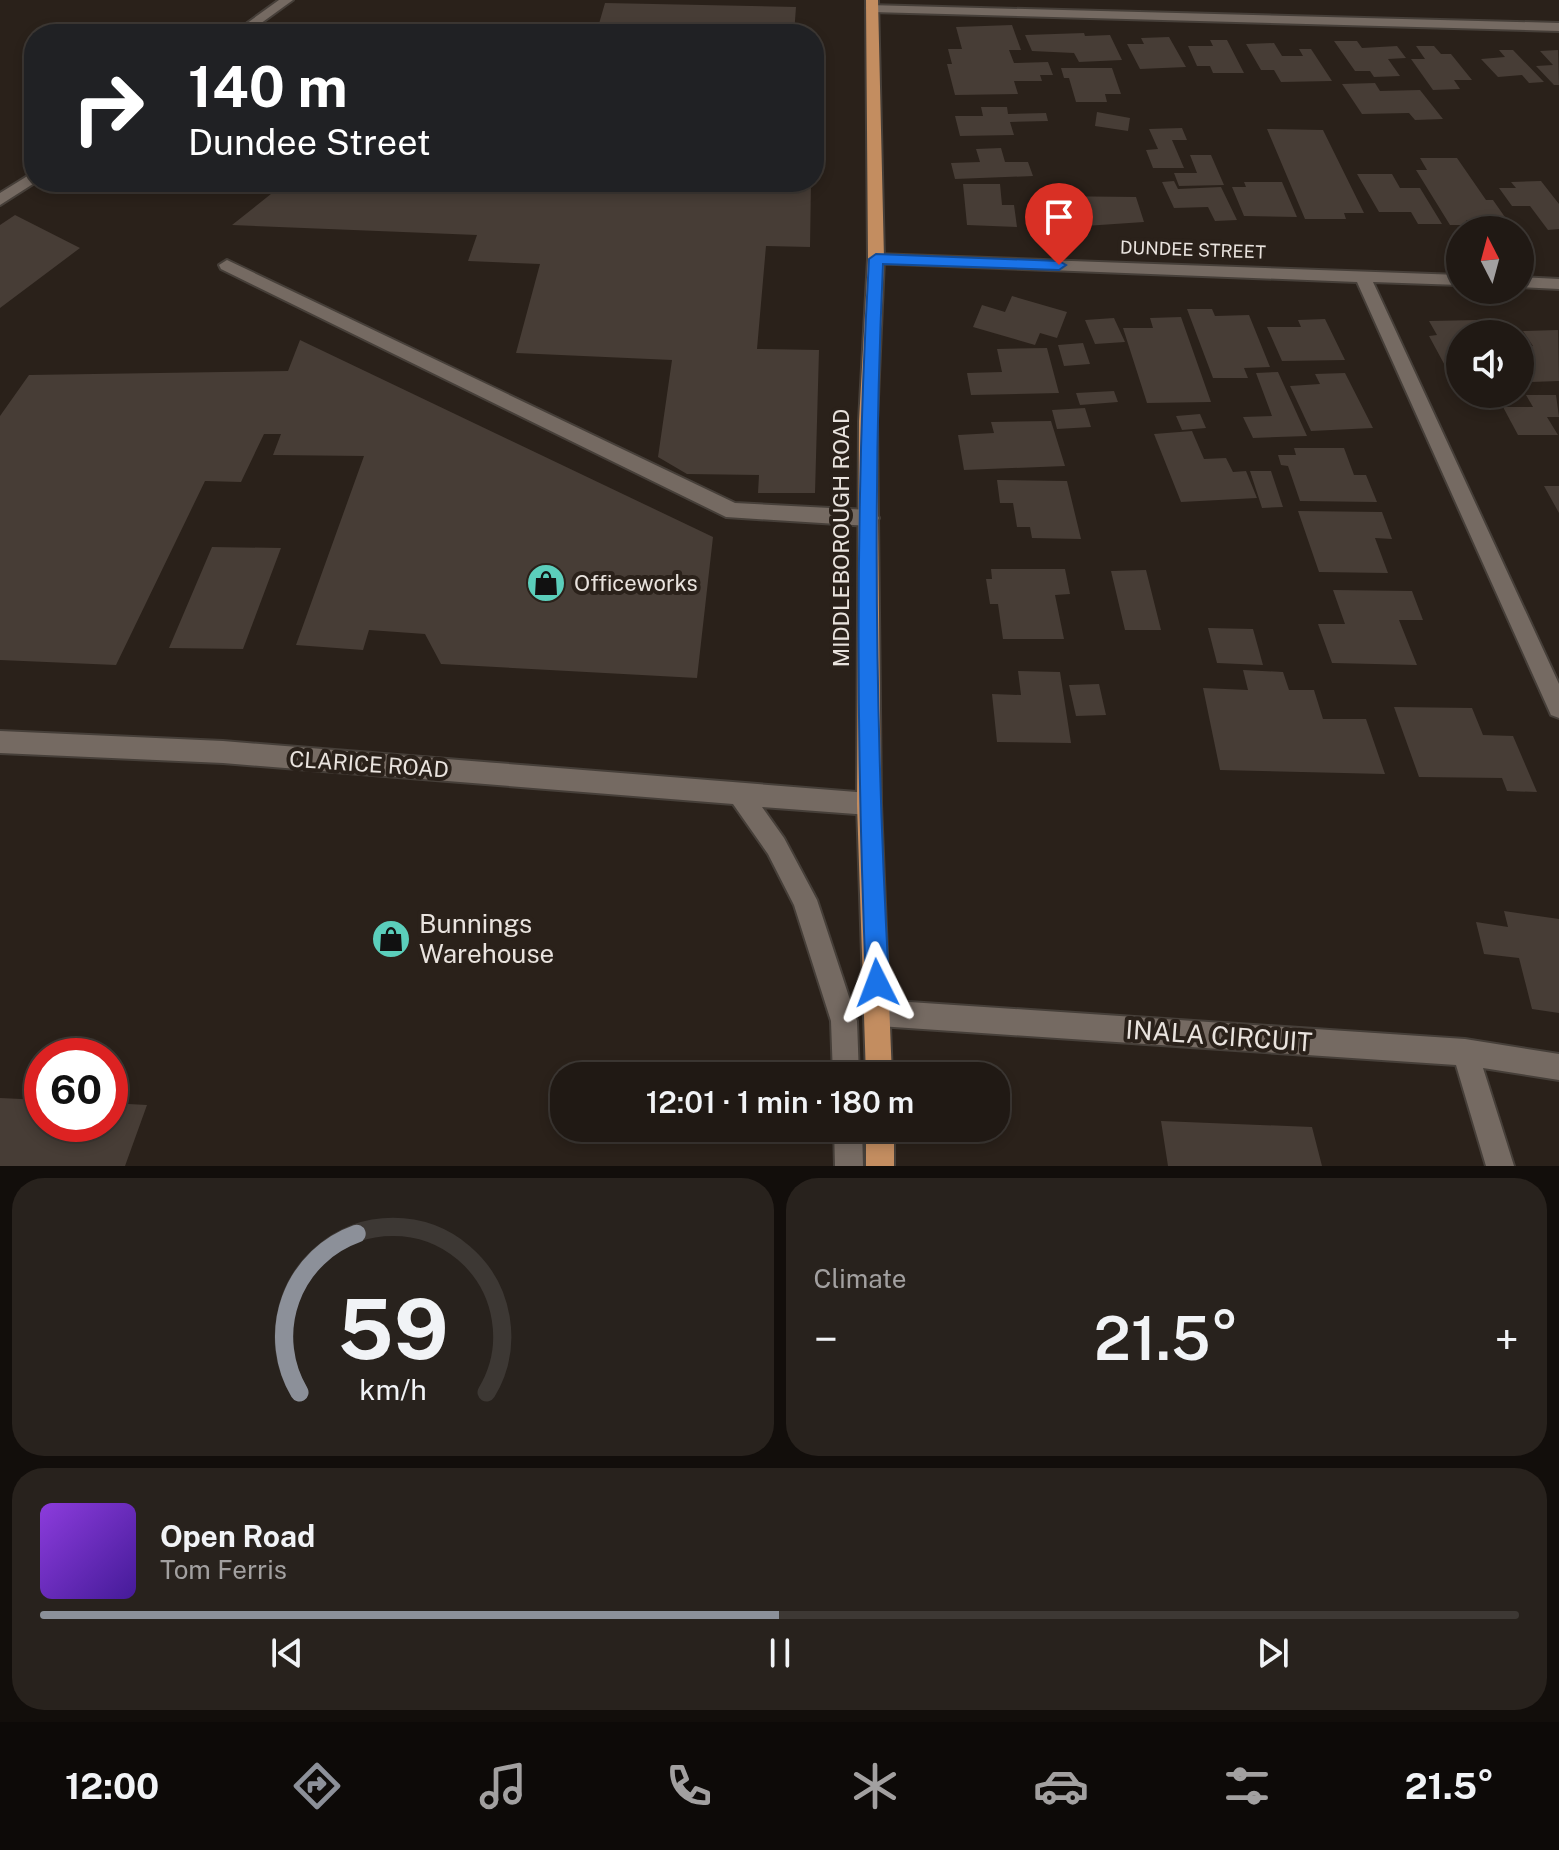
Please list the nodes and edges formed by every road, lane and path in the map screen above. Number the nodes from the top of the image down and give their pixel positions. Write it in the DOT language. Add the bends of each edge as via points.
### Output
graph roads {
  1 [pos="287,0"];
  2 [pos="872,4"];
  3 [pos="252,24"];
  4 [pos="1559,27"];
  5 [pos="24,184"];
  6 [pos="0,200"];
  7 [pos="876,259"];
  8 [pos="227,265"];
  9 [pos="1363,277"];
  10 [pos="1446,280"];
  11 [pos="1534,283"];
  12 [pos="1559,284"];
  13 [pos="869,518"];
  14 [pos="1559,708"];
  15 [pos="0,742"];
  16 [pos="738,792"];
  17 [pos="869,804"];
  18 [pos="879,1013"];
  19 [pos="1465,1052"];
  20 [pos="845,1062"];
  21 [pos="879,1062"];
  22 [pos="1559,1067"];
  23 [pos="848,1142"];
  24 [pos="880,1142"];
  25 [pos="849,1166"];
  26 [pos="880,1166"];
  27 [pos="1500,1166"];
  1 -- 3 [label="street"];
  2 -- 4 [label="street"];
  2 -- 7 [label="main road, MIDDLEBOROUGH ROAD"];
  5 -- 6 [label="street"];
  7 -- 9 [label="street, DUNDEE STREET"];
  7 -- 13 [label="main road, MIDDLEBOROUGH ROAD"];
  8 -- 13 [label="street" via="733,511"];
  9 -- 10 [label="street, DUNDEE STREET"];
  9 -- 14 [label="street"];
  11 -- 12 [label="street"];
  13 -- 17 [label="main road, MIDDLEBOROUGH ROAD"];
  15 -- 16 [label="street, CLARICE ROAD" via="223,752"];
  16 -- 17 [label="street, CLARICE ROAD"];
  16 -- 20 [label="street" via="805,900 844,1021"];
  17 -- 18 [label="main road, MIDDLEBOROUGH ROAD"];
  18 -- 19 [label="street, INALA CIRCUIT"];
  18 -- 21 [label="main road, MIDDLEBOROUGH ROAD"];
  19 -- 22 [label="street, INALA CIRCUIT"];
  19 -- 27 [label="street"];
  23 -- 25 [label="street"];
  24 -- 26 [label="main road"];
}
